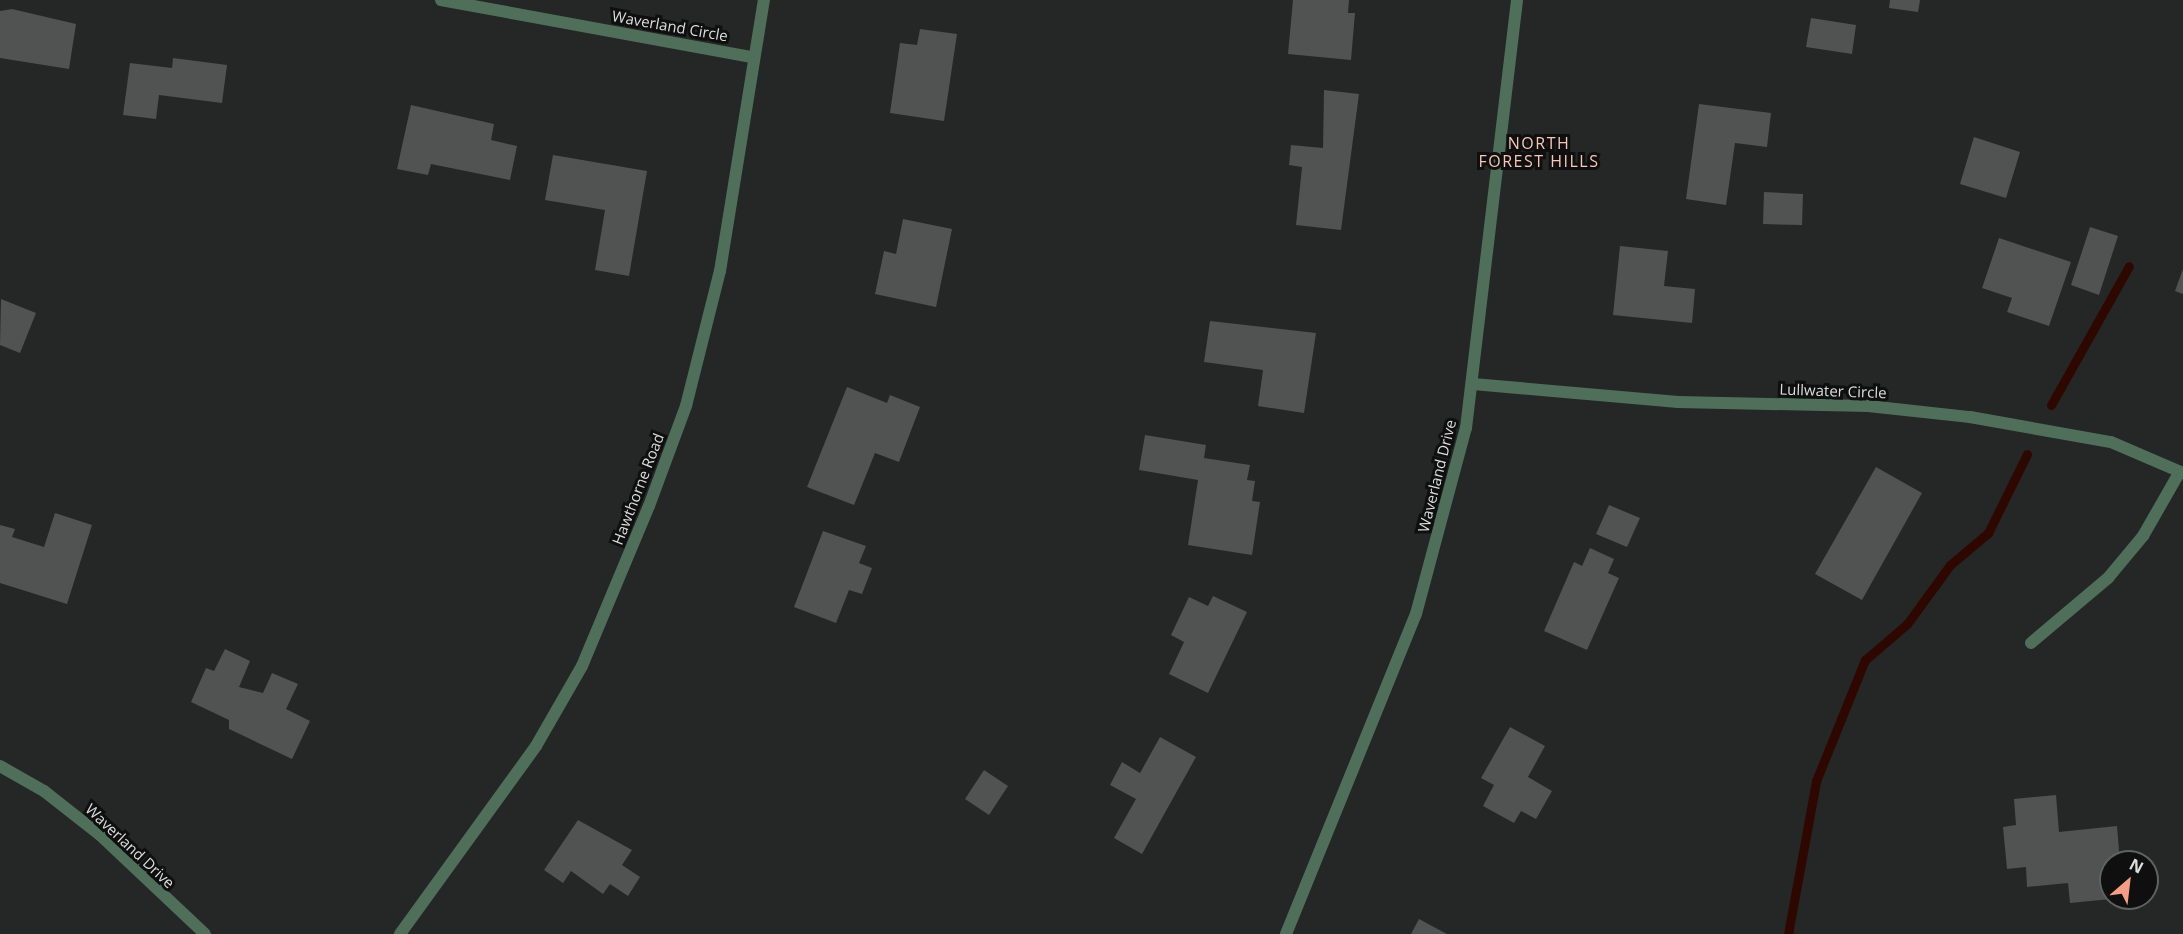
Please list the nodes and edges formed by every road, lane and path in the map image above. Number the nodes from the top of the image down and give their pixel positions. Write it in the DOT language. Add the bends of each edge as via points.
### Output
graph roads {
  1 [pos="441,0"];
  2 [pos="764,0"];
  3 [pos="1517,0"];
  4 [pos="752,57"];
  5 [pos="1473,384"];
  6 [pos="2180,474"];
  7 [pos="2031,643"];
  8 [pos="0,766"];
  9 [pos="205,934"];
  10 [pos="400,934"];
  11 [pos="1286,934"];
  1 -- 4 [label="street, Waverland Circle"];
  2 -- 4 [label="street, Hawthorne Road"];
  3 -- 5 [label="street, Waverland Drive"];
  4 -- 10 [label="street, Hawthorne Road" via="720,271 686,406 649,506 582,666 536,746"];
  5 -- 6 [label="street, Lullwater Circle" via="1678,402 1868,406 1970,417 2111,442"];
  5 -- 11 [label="street, Waverland Drive" via="1416,614"];
  6 -- 7 [label="street" via="2143,536 2108,578"];
  8 -- 9 [label="street, Waverland Drive" via="44,791 100,835"];
}
